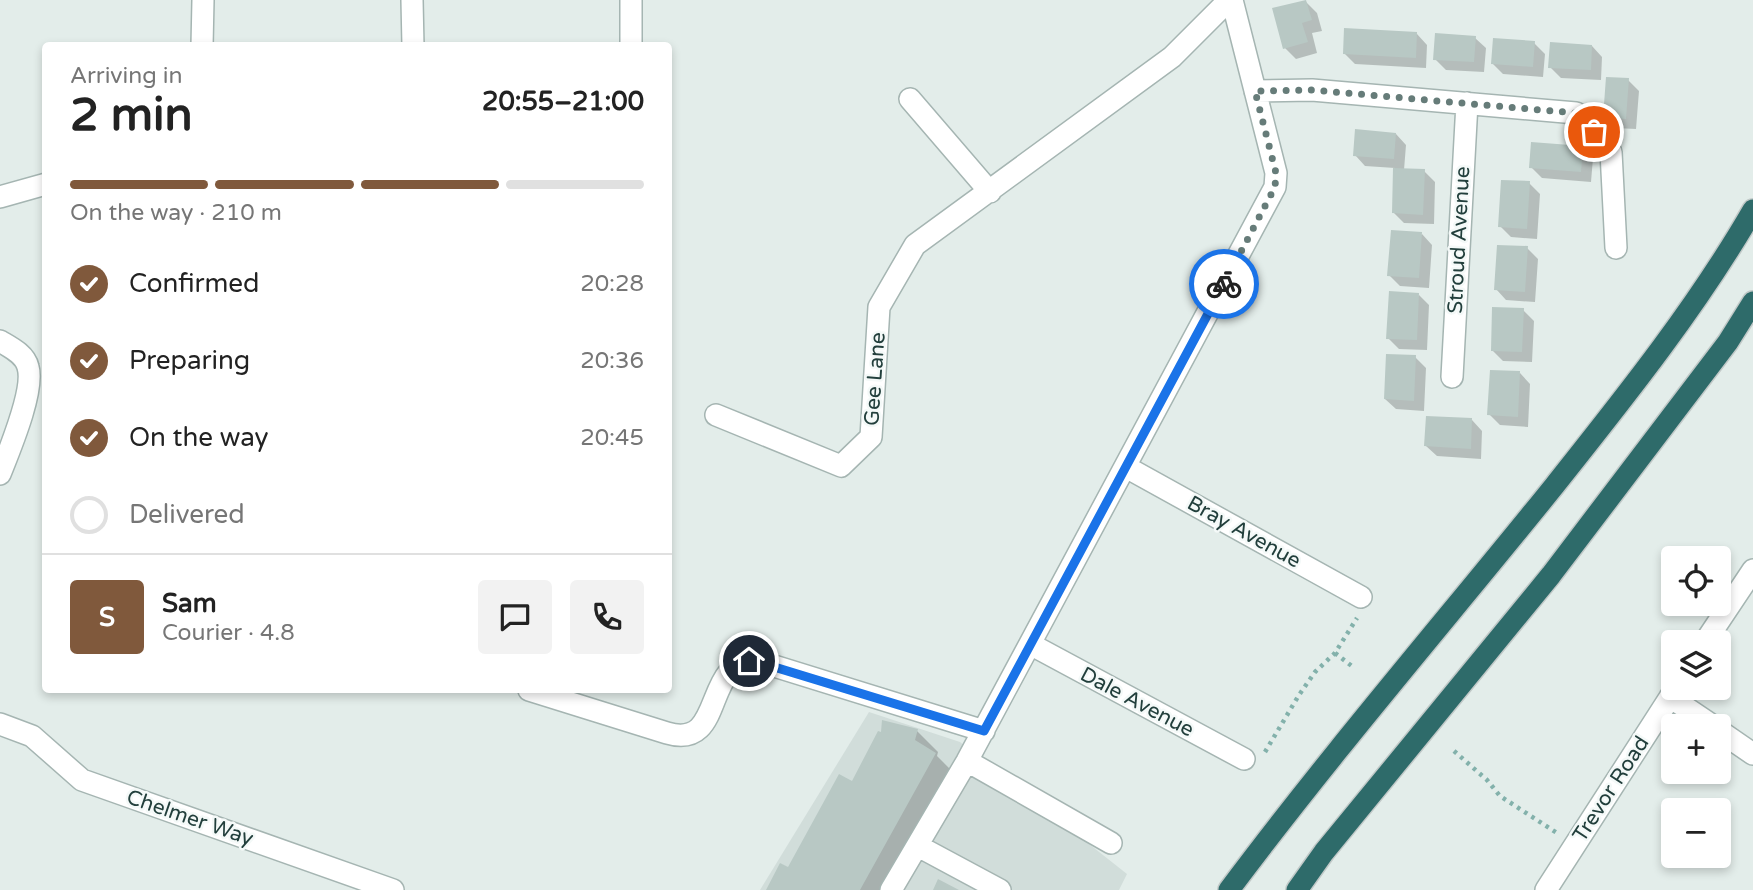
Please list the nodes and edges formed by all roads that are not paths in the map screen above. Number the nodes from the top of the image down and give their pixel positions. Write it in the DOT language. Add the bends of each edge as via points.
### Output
graph roads {
  1 [pos="203,0"];
  2 [pos="412,0"];
  3 [pos="631,0"];
  4 [pos="1231,0"];
  5 [pos="202,42"];
  6 [pos="413,42"];
  7 [pos="631,42"];
  8 [pos="1255,91"];
  9 [pos="910,99"];
  10 [pos="1467,103"];
  11 [pos="42,185"];
  12 [pos="990,192"];
  13 [pos="0,197"];
  14 [pos="1753,209"];
  15 [pos="1616,248"];
  16 [pos="1753,302"];
  17 [pos="0,341"];
  18 [pos="1452,377"];
  19 [pos="716,415"];
  20 [pos="1126,467"];
  21 [pos="0,474"];
  22 [pos="1753,570"];
  23 [pos="1362,597"];
  24 [pos="1714,630"];
  25 [pos="1030,645"];
  26 [pos="539,693"];
  27 [pos="1668,700"];
  28 [pos="1682,700"];
  29 [pos="1699,714"];
  30 [pos="0,724"];
  31 [pos="984,731"];
  32 [pos="1731,739"];
  33 [pos="1753,754"];
  34 [pos="1244,759"];
  35 [pos="967,761"];
  36 [pos="1111,843"];
  37 [pos="918,846"];
  38 [pos="393,890"];
  39 [pos="891,890"];
  40 [pos="1000,890"];
  41 [pos="1229,890"];
  42 [pos="1297,890"];
  43 [pos="1546,890"];
  1 -- 5 [label="street"];
  2 -- 6 [label="street"];
  3 -- 7 [label="street"];
  4 -- 8 [label="street"];
  4 -- 12 [label="street, Gee Lane" via="1171,57"];
  8 -- 10 [label="street" via="1312,90"];
  8 -- 20 [label="street" via="1276,173 1275,187"];
  9 -- 12 [label="street"];
  10 -- 15 [label="street" via="1576,113 1611,152"];
  10 -- 18 [label="street, Stroud Avenue"];
  11 -- 13 [label="street"];
  12 -- 19 [label="street, Gee Lane" via="915,245 879,307 871,437 841,466"];
  14 -- 41 [label="highway" via="1688,310 1603,425"];
  16 -- 42 [label="highway" via="1728,342 1551,575"];
  17 -- 21 [label="street" via="19,353 28,367 27,393"];
  20 -- 23 [label="street, Bray Avenue"];
  20 -- 25 [label="street"];
  22 -- 24 [label="street"];
  25 -- 31 [label="street"];
  25 -- 34 [label="street, Dale Avenue"];
  26 -- 31 [label="street" via="682,736 705,722 732,668 749,661"];
  27 -- 43 [label="street, Trevor Road"];
  28 -- 29 [label="street"];
  30 -- 38 [label="street, Chelmer Way" via="32,736 82,780"];
  31 -- 35 [label="street"];
  32 -- 33 [label="street"];
  35 -- 36 [label="street"];
  35 -- 37 [label="street"];
  37 -- 39 [label="street"];
  37 -- 40 [label="street"];
}
